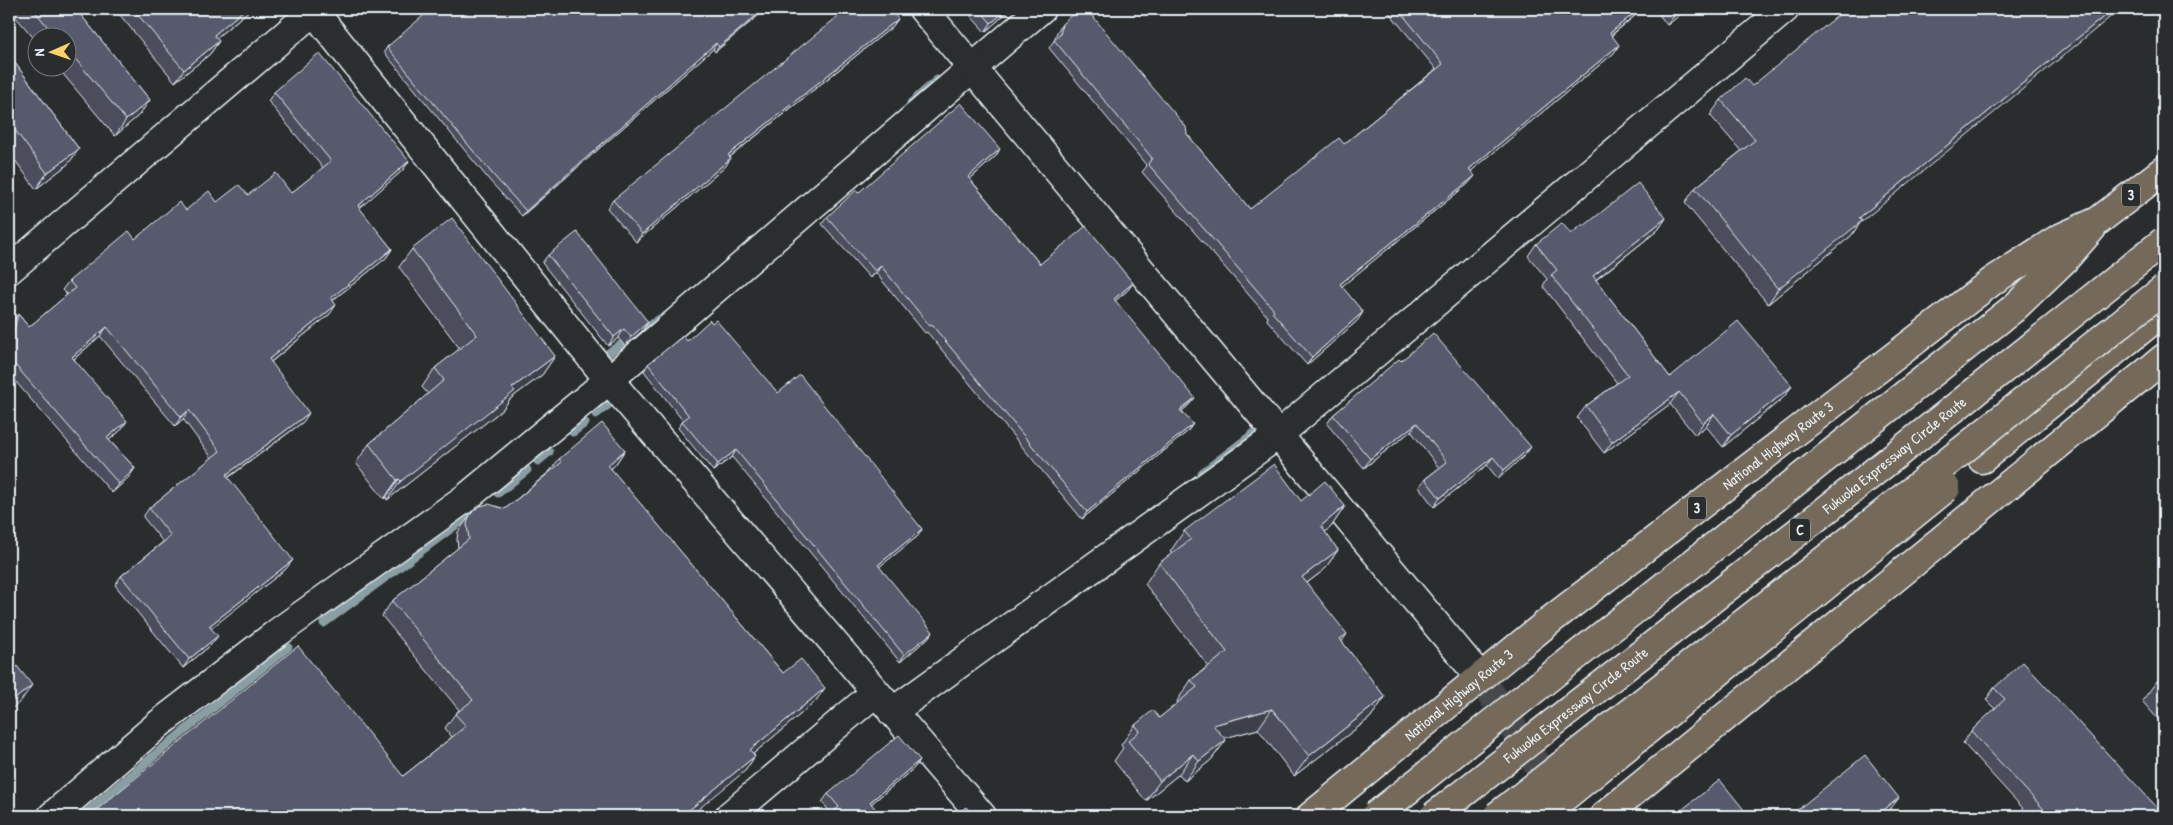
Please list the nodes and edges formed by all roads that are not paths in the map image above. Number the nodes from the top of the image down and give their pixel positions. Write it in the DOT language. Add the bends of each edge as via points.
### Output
graph roads {
  1 [pos="314,9"];
  2 [pos="922,9"];
  3 [pos="1041,9"];
  4 [pos="1785,9"];
  5 [pos="971,67"];
  6 [pos="2164,170"];
  7 [pos="2098,221"];
  8 [pos="2164,241"];
  9 [pos="9,270"];
  10 [pos="2164,289"];
  11 [pos="2164,311"];
  12 [pos="2164,358"];
  13 [pos="609,380"];
  14 [pos="1278,435"];
  15 [pos="1480,677"];
  16 [pos="884,702"];
  17 [pos="52,816"];
  18 [pos="729,816"];
  19 [pos="982,816"];
  20 [pos="1311,816"];
  21 [pos="1376,816"];
  22 [pos="1434,816"];
  23 [pos="1497,816"];
  24 [pos="1541,816"];
  25 [pos="1604,816"];
  1 -- 9 [label="street"];
  1 -- 13 [label="street"];
  2 -- 5 [label="street"];
  3 -- 5 [label="street"];
  4 -- 14 [label="street"];
  5 -- 13 [label="street"];
  5 -- 14 [label="street"];
  6 -- 7 [label="highway, National Highway Route 3 / 3"];
  7 -- 15 [label="highway, National Highway Route 3 / 3" via="2058,239 1994,280 1560,612"];
  7 -- 21 [label="highway, bridge" via="2064,260 2014,308"];
  8 -- 22 [label="highway, Fukuoka Expressway Circle Route / C, bridge"];
  10 -- 23 [label="highway, bridge"];
  11 -- 24 [label="highway, bridge"];
  12 -- 25 [label="highway"];
  13 -- 16 [label="street"];
  13 -- 17 [label="street" via="467,497 277,633 160,723"];
  14 -- 15 [label="street"];
  14 -- 16 [label="street"];
  15 -- 20 [label="highway, National Highway Route 3 / 3"];
  16 -- 18 [label="street"];
  16 -- 19 [label="street"];
}
